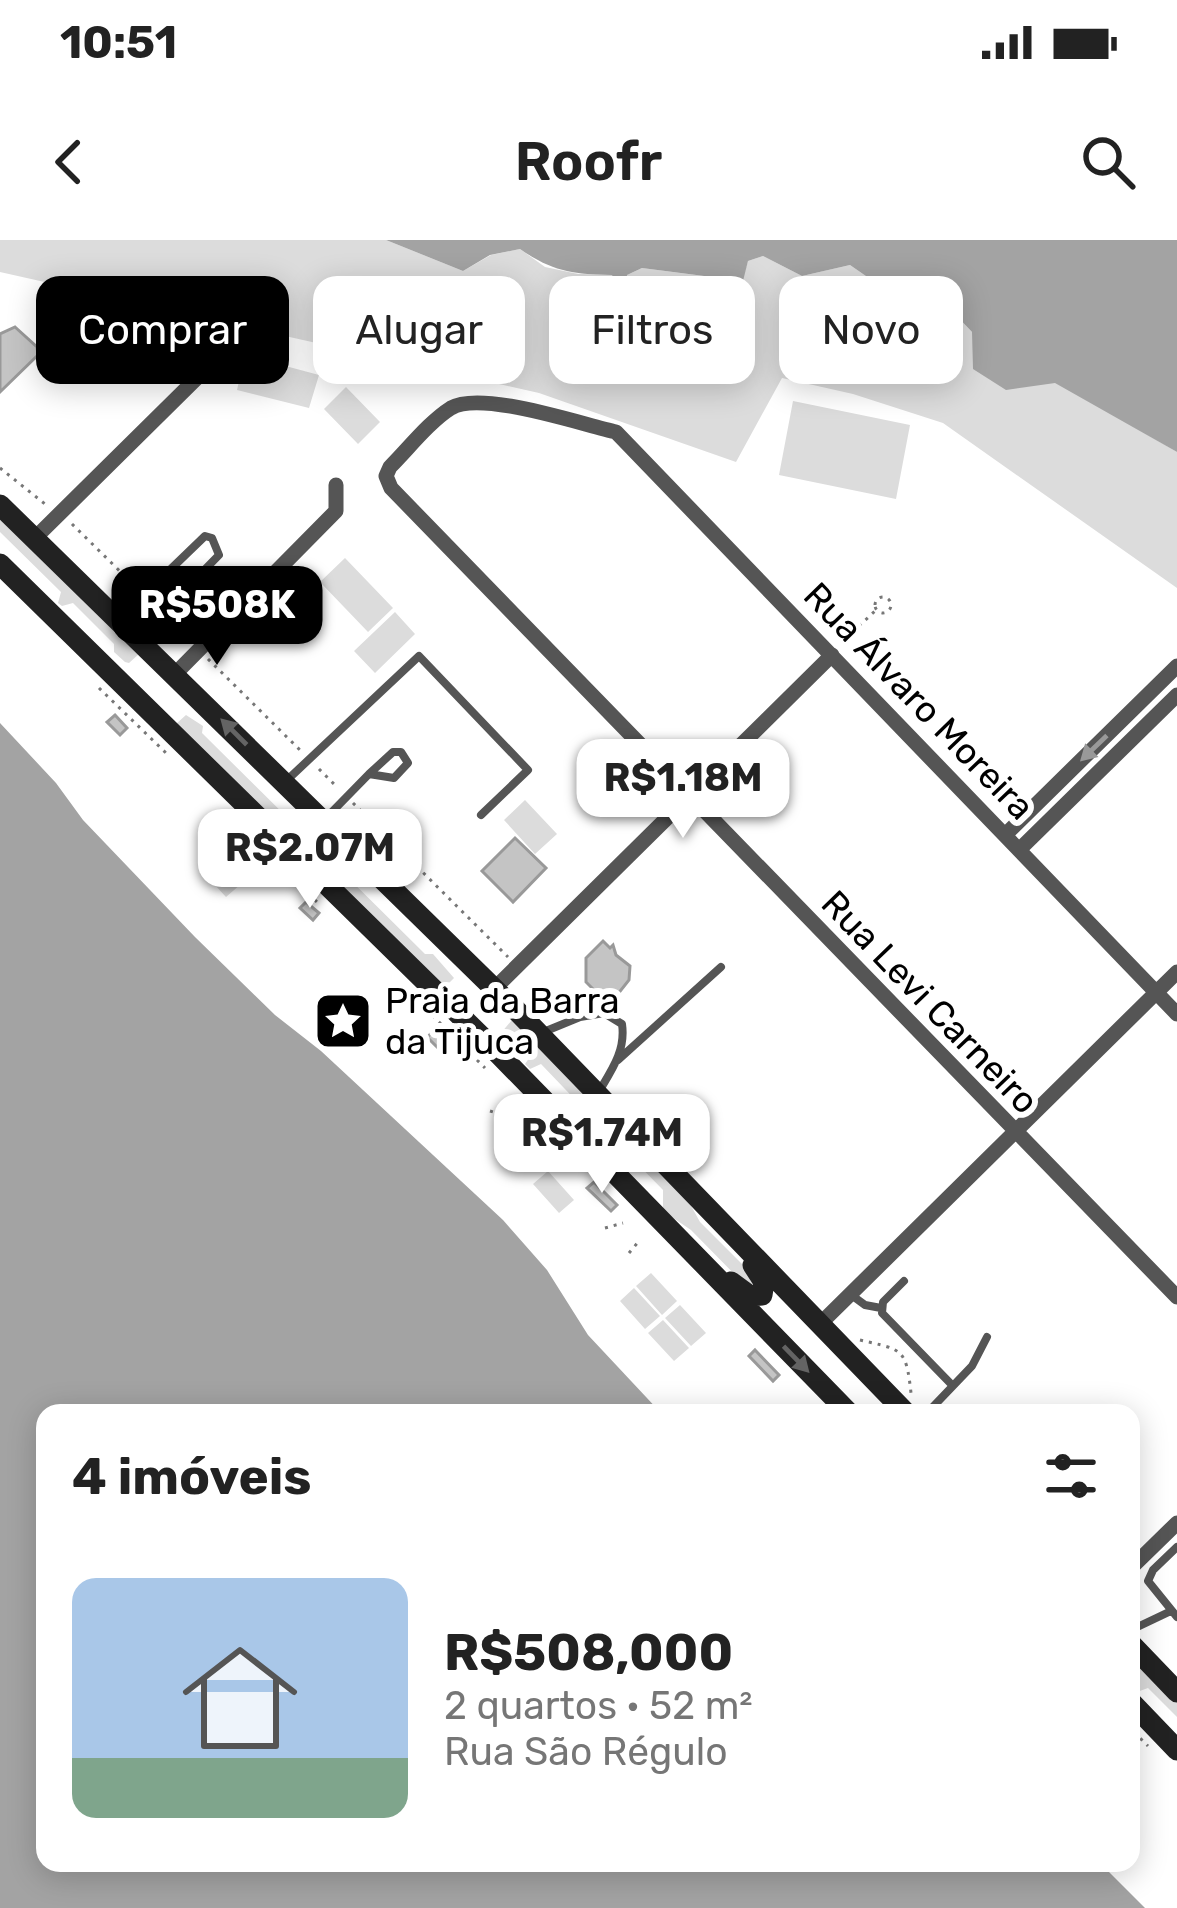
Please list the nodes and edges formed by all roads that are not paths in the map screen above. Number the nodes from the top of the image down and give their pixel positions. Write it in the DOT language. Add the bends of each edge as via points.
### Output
graph roads {
  1 [pos="191,384"];
  2 [pos="616,432"];
  3 [pos="336,485"];
  4 [pos="0,505"];
  5 [pos="34,538"];
  6 [pos="0,564"];
  7 [pos="118,620"];
  8 [pos="138,638"];
  9 [pos="832,655"];
  10 [pos="1177,666"];
  11 [pos="175,674"];
  12 [pos="1177,695"];
  13 [pos="369,774"];
  14 [pos="284,783"];
  15 [pos="691,798"];
  16 [pos="482,815"];
  17 [pos="323,820"];
  18 [pos="1006,834"];
  19 [pos="1020,848"];
  20 [pos="721,967"];
  21 [pos="1177,972"];
  22 [pos="494,989"];
  23 [pos="1156,992"];
  24 [pos="1177,1014"];
  25 [pos="538,1034"];
  26 [pos="617,1061"];
  27 [pos="597,1094"];
  28 [pos="1014,1132"];
  29 [pos="728,1228"];
  30 [pos="688,1249"];
  31 [pos="904,1281"];
  32 [pos="850,1294"];
  33 [pos="1177,1298"];
  34 [pos="880,1309"];
  35 [pos="827,1332"];
  36 [pos="986,1337"];
  37 [pos="953,1386"];
  38 [pos="840,1404"];
  39 [pos="907,1404"];
  40 [pos="936,1404"];
  41 [pos="1177,1523"];
  42 [pos="1177,1547"];
  43 [pos="1140,1559"];
  44 [pos="1174,1614"];
  45 [pos="1140,1627"];
  46 [pos="1140,1653"];
  47 [pos="1177,1692"];
  48 [pos="1140,1711"];
  49 [pos="1177,1750"];
  1 -- 5 [label="street"];
  2 -- 9 [label="street, Rua Álvaro Moreira"];
  2 -- 15 [label="street, Rua Levi Carneiro" via="464,402 386,476"];
  3 -- 11 [label="street" via="336,511"];
  4 -- 5 [label="main road"];
  5 -- 7 [label="main road"];
  6 -- 30 [label="main road"];
  7 -- 8 [label="main road"];
  7 -- 8 [label="lane" via="205,536 212,538 219,555"];
  8 -- 11 [label="main road"];
  9 -- 15 [label="street"];
  9 -- 18 [label="street, Rua Álvaro Moreira"];
  10 -- 18 [label="street, one-way"];
  14 -- 11 [label="main road, one-way"];
  12 -- 19 [label="street"];
  13 -- 13 [label="lane" via="394,778 406,756 393,752"];
  13 -- 17 [label="lane"];
  14 -- 16 [label="lane" via="419,656 528,770"];
  14 -- 17 [label="main road"];
  15 -- 22 [label="street"];
  15 -- 28 [label="street, Rua Levi Carneiro"];
  17 -- 22 [label="main road"];
  18 -- 19 [label="street, Rua Álvaro Moreira"];
  19 -- 23 [label="street, Rua Álvaro Moreira"];
  20 -- 26 [label="lane"];
  21 -- 23 [label="street"];
  22 -- 25 [label="main road"];
  23 -- 24 [label="street, Rua Álvaro Moreira"];
  23 -- 28 [label="street"];
  25 -- 26 [label="lane" via="604,1012 622,1024"];
  25 -- 27 [label="main road"];
  26 -- 27 [label="lane"];
  27 -- 29 [label="main road"];
  28 -- 32 [label="street"];
  28 -- 33 [label="street, Rua Levi Carneiro"];
  29 -- 30 [label="main road" via="764,1282 762,1295 750,1296"];
  29 -- 35 [label="main road"];
  30 -- 38 [label="main road, one-way"];
  31 -- 34 [label="lane"];
  32 -- 34 [label="lane"];
  32 -- 35 [label="street"];
  34 -- 37 [label="lane"];
  35 -- 39 [label="main road"];
  36 -- 37 [label="lane"];
  37 -- 40 [label="lane"];
  41 -- 43 [label="street"];
  42 -- 44 [label="lane" via="1148,1581"];
  44 -- 45 [label="lane"];
  46 -- 47 [label="main road"];
  48 -- 49 [label="main road"];
}
